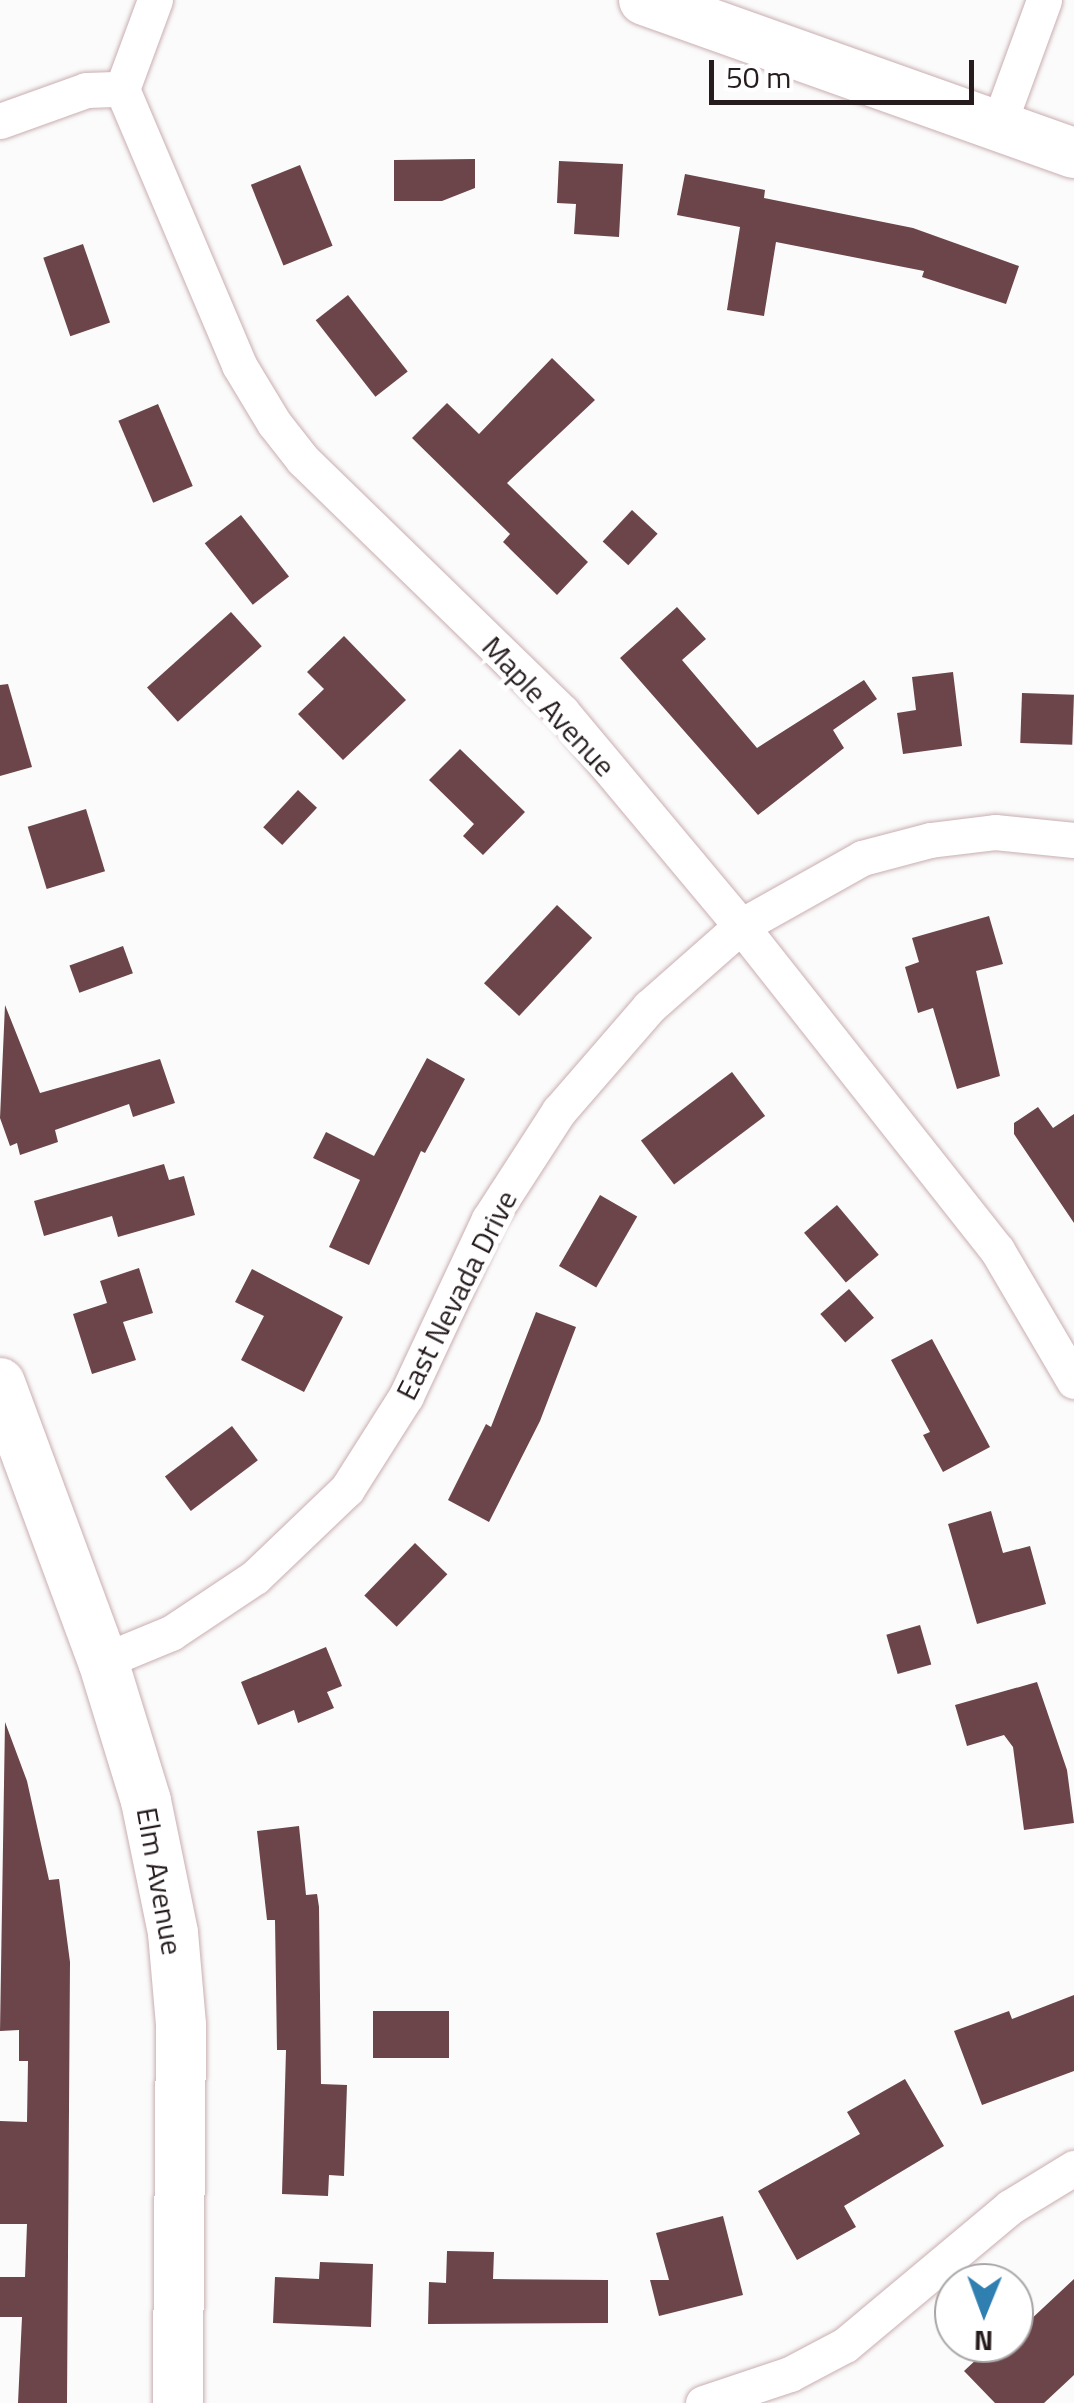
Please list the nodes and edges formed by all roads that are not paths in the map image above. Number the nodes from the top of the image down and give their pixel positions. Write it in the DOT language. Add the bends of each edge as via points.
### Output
graph roads {
  1 [pos="155,0"];
  2 [pos="644,0"];
  3 [pos="1044,0"];
  4 [pos="122,88"];
  5 [pos="0,120"];
  6 [pos="998,126"];
  7 [pos="1074,153"];
  8 [pos="1074,840"];
  9 [pos="742,926"];
  10 [pos="1074,1382"];
  11 [pos="0,1383"];
  12 [pos="103,1661"];
  13 [pos="1074,2168"];
  14 [pos="178,2403"];
  15 [pos="703,2403"];
  1 -- 4 [label="street"];
  2 -- 6 [label="street"];
  3 -- 6 [label="street"];
  4 -- 5 [label="street" via="86,90"];
  4 -- 9 [label="street, Maple Avenue" via="240,364 274,424 302,460 562,712"];
  6 -- 7 [label="street"];
  8 -- 9 [label="street, East Nevada Drive" via="996,832 930,840 862,858"];
  9 -- 10 [label="street, Maple Avenue" via="996,1250"];
  9 -- 12 [label="street, East Nevada Drive" via="649,1007 559,1110 489,1219 399,1410 348,1489 255,1578 172,1633"];
  11 -- 12 [label="street, Elm Avenue"];
  12 -- 14 [label="street, Elm Avenue" via="146,1801 172,1933 181,2026"];
  13 -- 15 [label="street" via="1010,2208 845,2345 790,2374"];
}
